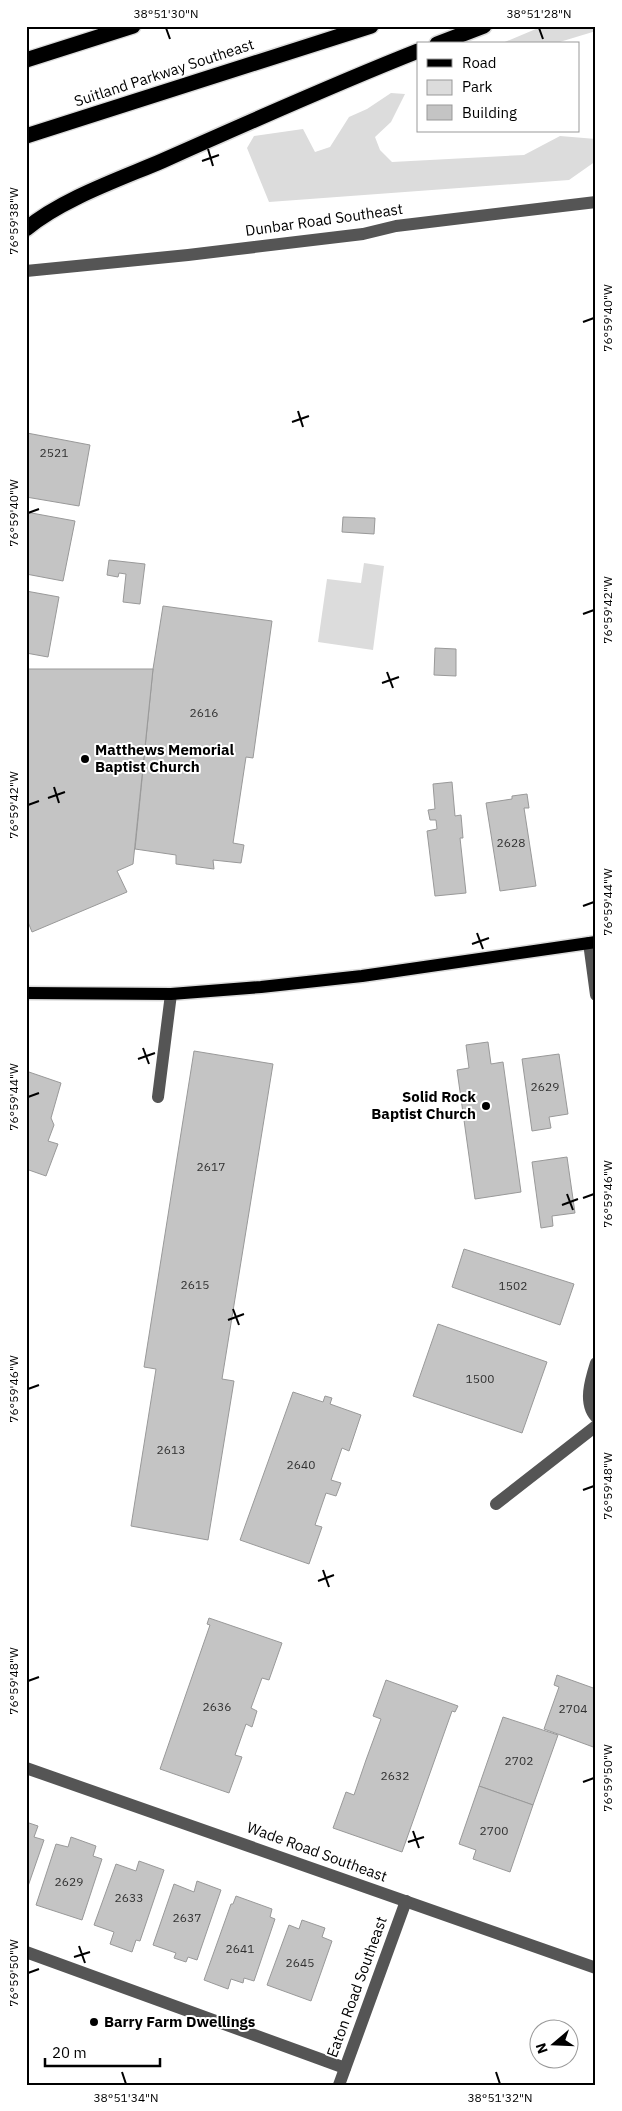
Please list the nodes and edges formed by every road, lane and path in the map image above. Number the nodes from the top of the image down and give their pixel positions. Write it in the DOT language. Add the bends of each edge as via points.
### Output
graph roads {
  1 [pos="133,26"];
  2 [pos="370,26"];
  3 [pos="484,26"];
  4 [pos="442,42"];
  5 [pos="417,51"];
  6 [pos="26,60"];
  7 [pos="26,136"];
  8 [pos="596,202"];
  9 [pos="26,229"];
  10 [pos="26,271"];
  11 [pos="592,943"];
  12 [pos="26,993"];
  13 [pos="171,994"];
  14 [pos="596,995"];
  15 [pos="158,1097"];
  16 [pos="596,1363"];
  17 [pos="596,1417"];
  18 [pos="596,1426"];
  19 [pos="496,1504"];
  20 [pos="26,1768"];
  21 [pos="406,1901"];
  22 [pos="26,1952"];
  23 [pos="596,1968"];
  24 [pos="345,2068"];
  25 [pos="339,2085"];
  1 -- 6 [label="highway"];
  2 -- 7 [label="highway, Suitland Parkway Southeast"];
  3 -- 4 [label="highway"];
  5 -- 9 [label="highway" via="102,187"];
  8 -- 10 [label="street, Dunbar Road Southeast" via="396,226 363,234"];
  11 -- 13 [label="main road" via="362,976"];
  11 -- 14 [label="street"];
  12 -- 13 [label="main road"];
  13 -- 15 [label="street"];
  16 -- 17 [label="street" via="589,1389"];
  18 -- 19 [label="street"];
  20 -- 21 [label="street, Wade Road Southeast"];
  21 -- 23 [label="street, Wade Road Southeast"];
  21 -- 24 [label="street, Eaton Road Southeast"];
  22 -- 24 [label="street"];
  24 -- 25 [label="street, Eaton Road Southeast"];
}
